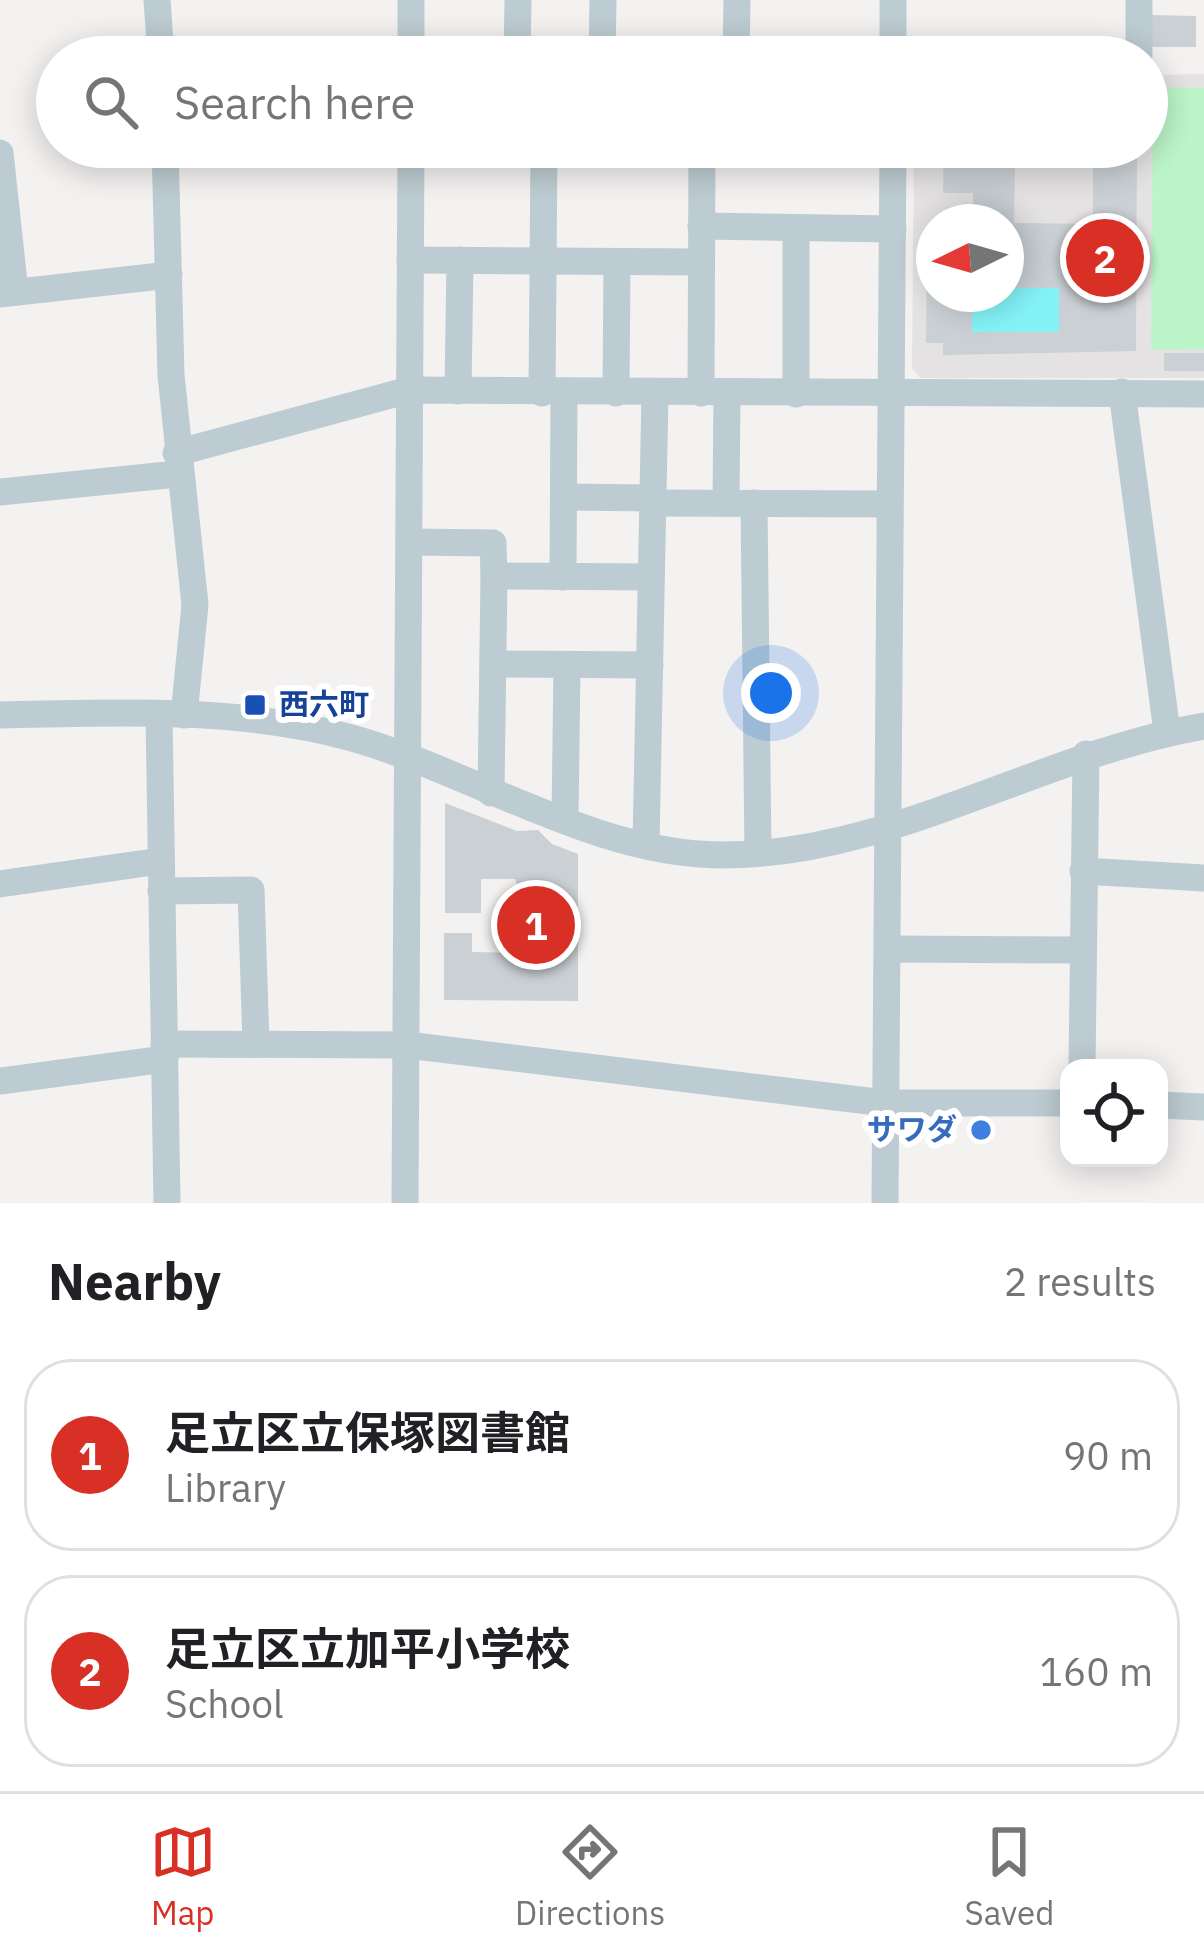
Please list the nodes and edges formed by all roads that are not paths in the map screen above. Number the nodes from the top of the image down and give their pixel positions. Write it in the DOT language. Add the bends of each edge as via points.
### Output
graph roads {
  1 [pos="157,0"];
  2 [pos="411,0"];
  3 [pos="518,0"];
  4 [pos="603,0"];
  5 [pos="737,0"];
  6 [pos="893,0"];
  7 [pos="1139,0"];
  8 [pos="160,36"];
  9 [pos="411,36"];
  10 [pos="517,36"];
  11 [pos="602,36"];
  12 [pos="736,36"];
  13 [pos="893,36"];
  14 [pos="1139,36"];
  15 [pos="0,153"];
  16 [pos="166,168"];
  17 [pos="411,168"];
  18 [pos="544,168"];
  19 [pos="702,168"];
  20 [pos="893,168"];
  21 [pos="701,226"];
  22 [pos="796,227"];
  23 [pos="893,229"];
  24 [pos="410,260"];
  25 [pos="460,260"];
  26 [pos="543,261"];
  27 [pos="617,262"];
  28 [pos="700,262"];
  29 [pos="169,275"];
  30 [pos="7,293"];
  31 [pos="409,390"];
  32 [pos="890,390"];
  33 [pos="458,392"];
  34 [pos="1122,392"];
  35 [pos="553,393"];
  36 [pos="616,393"];
  37 [pos="714,393"];
  38 [pos="655,394"];
  39 [pos="796,394"];
  40 [pos="1204,394"];
  41 [pos="177,463"];
  42 [pos="0,492"];
  43 [pos="564,497"];
  44 [pos="653,501"];
  45 [pos="740,503"];
  46 [pos="889,504"];
  47 [pos="411,542"];
  48 [pos="494,576"];
  49 [pos="563,577"];
  50 [pos="651,577"];
  51 [pos="493,664"];
  52 [pos="567,665"];
  53 [pos="650,665"];
  54 [pos="171,714"];
  55 [pos="0,716"];
  56 [pos="1204,726"];
  57 [pos="1167,732"];
  58 [pos="1086,754"];
  59 [pos="406,757"];
  60 [pos="491,793"];
  61 [pos="565,818"];
  62 [pos="891,824"];
  63 [pos="646,844"];
  64 [pos="758,853"];
  65 [pos="160,861"];
  66 [pos="1083,871"];
  67 [pos="1204,878"];
  68 [pos="0,884"];
  69 [pos="161,891"];
  70 [pos="889,949"];
  71 [pos="1083,950"];
  72 [pos="256,1044"];
  73 [pos="407,1045"];
  74 [pos="165,1051"];
  75 [pos="1082,1059"];
  76 [pos="0,1081"];
  77 [pos="886,1103"];
  78 [pos="1060,1103"];
  79 [pos="1168,1106"];
  80 [pos="1204,1107"];
  81 [pos="167,1203"];
  82 [pos="405,1203"];
  83 [pos="885,1203"];
  1 -- 8 [label="street"];
  2 -- 9 [label="street"];
  3 -- 10 [label="street"];
  4 -- 11 [label="street"];
  5 -- 12 [label="street"];
  6 -- 13 [label="street"];
  7 -- 14 [label="street"];
  15 -- 30 [label="street"];
  16 -- 29 [label="street"];
  17 -- 24 [label="street"];
  18 -- 26 [label="street"];
  19 -- 21 [label="street"];
  20 -- 23 [label="street"];
  21 -- 22 [label="street"];
  21 -- 28 [label="street"];
  22 -- 23 [label="street"];
  22 -- 39 [label="street"];
  23 -- 32 [label="street"];
  24 -- 25 [label="street"];
  24 -- 31 [label="street"];
  25 -- 26 [label="street"];
  25 -- 33 [label="street"];
  26 -- 27 [label="street"];
  26 -- 35 [label="street"];
  27 -- 28 [label="street"];
  27 -- 36 [label="street"];
  28 -- 37 [label="street"];
  29 -- 30 [label="street"];
  29 -- 41 [label="street"];
  31 -- 33 [label="street"];
  31 -- 41 [label="street"];
  31 -- 47 [label="street"];
  32 -- 34 [label="street"];
  32 -- 39 [label="street"];
  32 -- 46 [label="street"];
  33 -- 35 [label="street"];
  34 -- 40 [label="street"];
  34 -- 57 [label="street"];
  35 -- 36 [label="street"];
  35 -- 43 [label="street"];
  36 -- 38 [label="street"];
  37 -- 38 [label="street"];
  37 -- 39 [label="street"];
  37 -- 45 [label="street"];
  38 -- 44 [label="street"];
  41 -- 42 [label="street"];
  41 -- 54 [label="street" via="195,605"];
  43 -- 44 [label="street"];
  43 -- 49 [label="street"];
  44 -- 45 [label="street"];
  44 -- 50 [label="street"];
  45 -- 46 [label="street"];
  45 -- 64 [label="street"];
  46 -- 62 [label="street"];
  47 -- 48 [label="street" via="493,543"];
  47 -- 59 [label="street"];
  48 -- 49 [label="street"];
  48 -- 51 [label="street"];
  49 -- 50 [label="street"];
  50 -- 53 [label="street"];
  51 -- 52 [label="street"];
  51 -- 60 [label="street"];
  52 -- 53 [label="street"];
  52 -- 61 [label="street"];
  53 -- 63 [label="street"];
  54 -- 55 [label="street"];
  54 -- 59 [label="street" via="314,729"];
  54 -- 65 [label="street"];
  56 -- 57 [label="street"];
  57 -- 58 [label="street"];
  58 -- 62 [label="street"];
  58 -- 66 [label="street"];
  59 -- 60 [label="street"];
  59 -- 73 [label="street"];
  60 -- 61 [label="street"];
  61 -- 63 [label="street"];
  62 -- 64 [label="street"];
  62 -- 70 [label="street"];
  63 -- 64 [label="street" via="689,854"];
  65 -- 68 [label="street"];
  65 -- 69 [label="street"];
  66 -- 67 [label="street"];
  66 -- 71 [label="street"];
  69 -- 72 [label="street" via="251,890"];
  69 -- 74 [label="street"];
  70 -- 71 [label="street"];
  70 -- 77 [label="street"];
  71 -- 75 [label="street"];
  72 -- 73 [label="street"];
  72 -- 74 [label="street"];
  73 -- 77 [label="street"];
  73 -- 82 [label="street"];
  74 -- 76 [label="street"];
  74 -- 81 [label="street"];
  77 -- 78 [label="street"];
  77 -- 83 [label="street"];
  79 -- 80 [label="street"];
}
